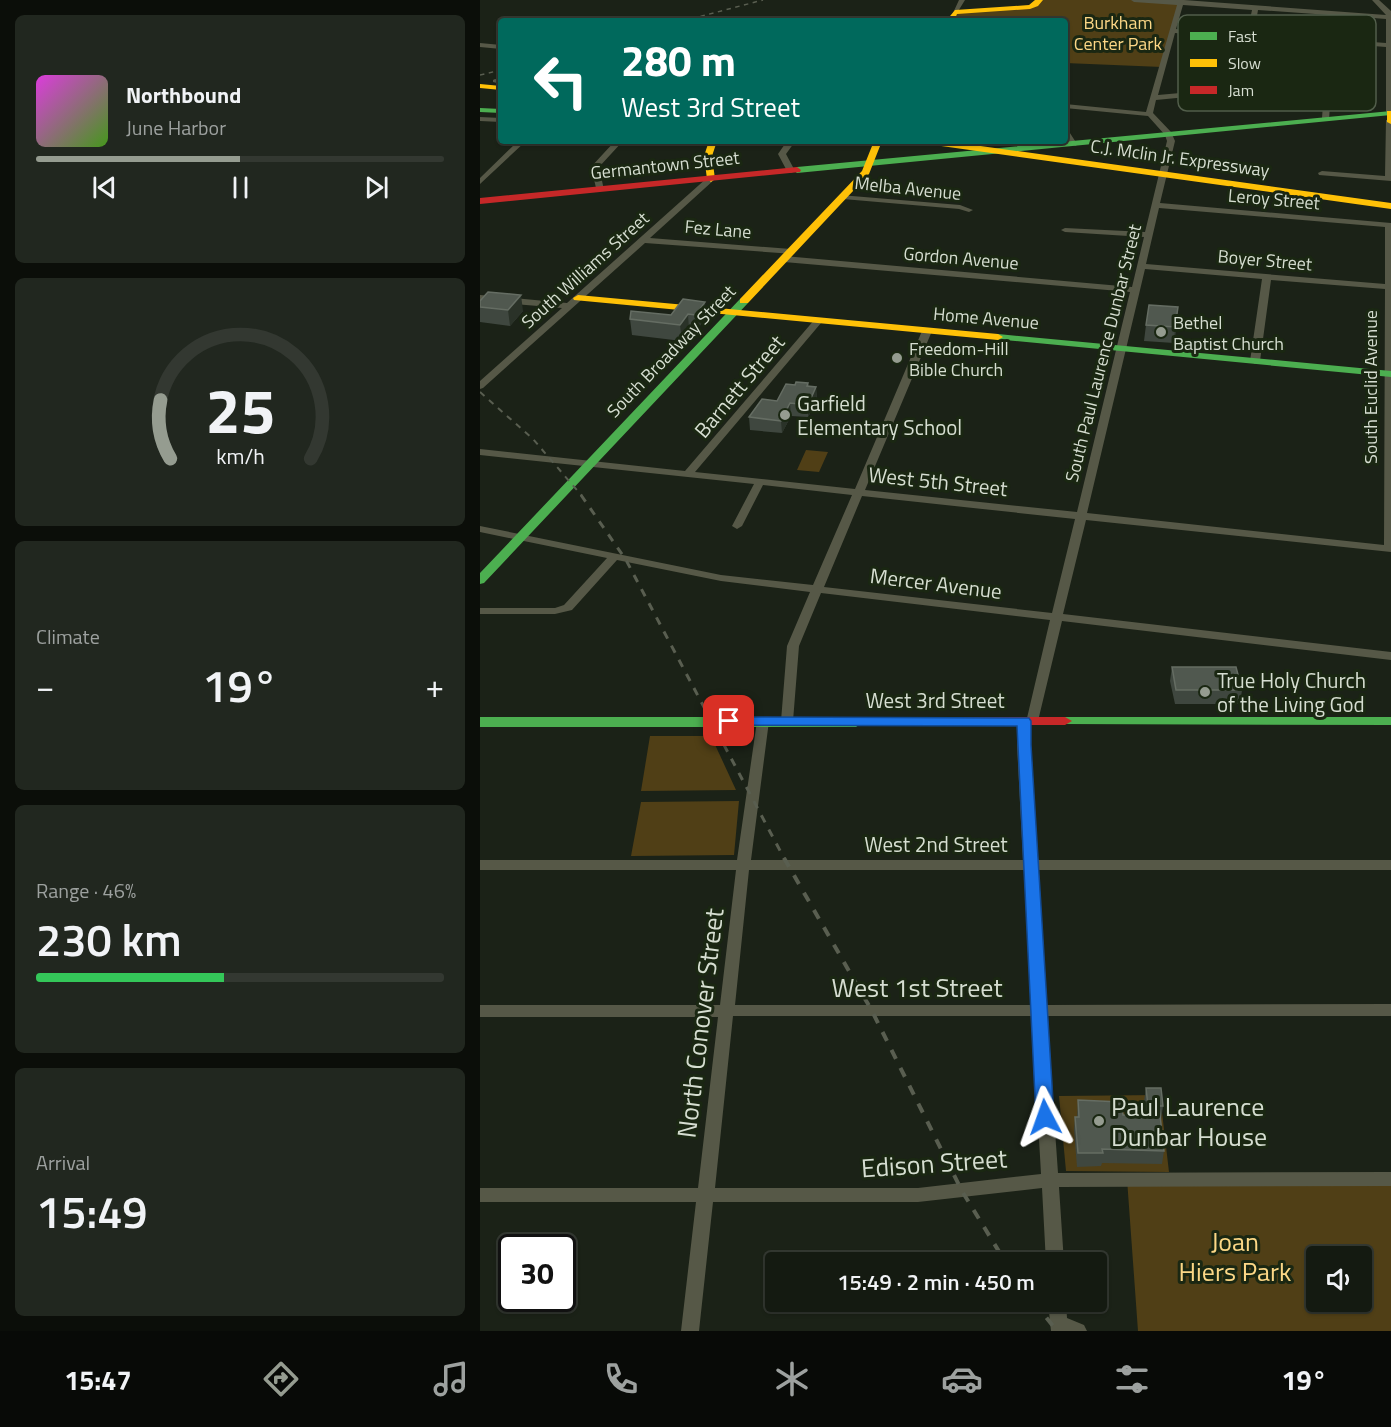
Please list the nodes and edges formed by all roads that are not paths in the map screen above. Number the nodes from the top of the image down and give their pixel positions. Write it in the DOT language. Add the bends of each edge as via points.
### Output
graph roads {
  1 [pos="1039,0"];
  2 [pos="1134,0"];
  3 [pos="1375,0"];
  4 [pos="1181,2"];
  5 [pos="957,7"];
  6 [pos="1255,8"];
  7 [pos="1332,13"];
  8 [pos="1254,15"];
  9 [pos="1361,15"];
  10 [pos="1390,17"];
  11 [pos="1173,31"];
  12 [pos="1178,31"];
  13 [pos="480,45"];
  14 [pos="1390,45"];
  15 [pos="498,46"];
  16 [pos="498,84"];
  17 [pos="480,86"];
  18 [pos="1178,96"];
  19 [pos="480,97"];
  20 [pos="1153,98"];
  21 [pos="1068,106"];
  22 [pos="498,107"];
  23 [pos="498,108"];
  24 [pos="498,109"];
  25 [pos="480,110"];
  26 [pos="1326,111"];
  27 [pos="1149,114"];
  28 [pos="1390,117"];
  29 [pos="480,118"];
  30 [pos="1326,118"];
  31 [pos="1168,134"];
  32 [pos="1068,143"];
  33 [pos="519,144"];
  34 [pos="616,144"];
  35 [pos="712,144"];
  36 [pos="789,144"];
  37 [pos="1058,144"];
  38 [pos="1061,144"];
  39 [pos="876,145"];
  40 [pos="983,145"];
  41 [pos="1019,150"];
  42 [pos="906,159"];
  43 [pos="869,164"];
  44 [pos="1154,168"];
  45 [pos="791,171"];
  46 [pos="1174,171"];
  47 [pos="1322,173"];
  48 [pos="711,179"];
  49 [pos="1390,179"];
  50 [pos="480,182"];
  51 [pos="600,190"];
  52 [pos="843,197"];
  53 [pos="1391,197"];
  54 [pos="480,201"];
  55 [pos="1155,205"];
  56 [pos="1391,206"];
  57 [pos="969,210"];
  58 [pos="1390,225"];
  59 [pos="1065,230"];
  60 [pos="1148,235"];
  61 [pos="644,240"];
  62 [pos="787,255"];
  63 [pos="1141,266"];
  64 [pos="1267,277"];
  65 [pos="1387,287"];
  66 [pos="1135,290"];
  67 [pos="480,298"];
  68 [pos="574,302"];
  69 [pos="732,313"];
  70 [pos="818,321"];
  71 [pos="927,331"];
  72 [pos="1122,349"];
  73 [pos="1255,361"];
  74 [pos="1389,374"];
  75 [pos="480,386"];
  76 [pos="480,452"];
  77 [pos="1389,452"];
  78 [pos="589,464"];
  79 [pos="688,474"];
  80 [pos="760,482"];
  81 [pos="859,492"];
  82 [pos="1080,516"];
  83 [pos="737,526"];
  84 [pos="480,529"];
  85 [pos="521,537"];
  86 [pos="1390,549"];
  87 [pos="614,557"];
  88 [pos="480,580"];
  89 [pos="818,589"];
  90 [pos="480,611"];
  91 [pos="1057,616"];
  92 [pos="1391,656"];
  93 [pos="763,721"];
  94 [pos="787,721"];
  95 [pos="1028,721"];
  96 [pos="1391,721"];
  97 [pos="480,722"];
  98 [pos="480,865"];
  99 [pos="743,865"];
  100 [pos="1391,865"];
  101 [pos="1031,866"];
  102 [pos="1038,1010"];
  103 [pos="1391,1010"];
  104 [pos="480,1011"];
  105 [pos="727,1011"];
  106 [pos="1391,1179"];
  107 [pos="1049,1180"];
  108 [pos="480,1195"];
  109 [pos="705,1195"];
  110 [pos="1053,1252"];
  111 [pos="1059,1326"];
  112 [pos="690,1331"];
  113 [pos="1078,1331"];
  1 -- 5 [label="main road" via="1026,7"];
  2 -- 4 [label="street"];
  3 -- 10 [label="street" via="1387,9"];
  4 -- 6 [label="street"];
  4 -- 11 [label="street"];
  6 -- 7 [label="street"];
  6 -- 8 [label="street"];
  7 -- 9 [label="street"];
  10 -- 14 [label="street"];
  11 -- 12 [label="street"];
  11 -- 20 [label="street"];
  13 -- 15 [label="street"];
  14 -- 28 [label="street"];
  16 -- 17 [label="main road"];
  18 -- 20 [label="street"];
  19 -- 22 [label="main road"];
  20 -- 27 [label="street"];
  21 -- 27 [label="street"];
  23 -- 25 [label="main road"];
  24 -- 29 [label="street"];
  26 -- 30 [label="street"];
  27 -- 31 [label="street"];
  28 -- 30 [label="main road, Germantown Street"];
  28 -- 49 [label="street"];
  30 -- 31 [label="main road, Germantown Street"];
  31 -- 32 [label="main road, Germantown Street"];
  31 -- 55 [label="street, South Paul Laurence Dunbar Street" via="1171,141"];
  32 -- 44 [label="main road, C.J. Mclin Jr. Expressway"];
  33 -- 50 [label="street"];
  34 -- 51 [label="street" via="596,167"];
  35 -- 48 [label="main road" via="708,156"];
  36 -- 45 [label="street" via="782,154"];
  37 -- 42 [label="main road, Germantown Street"];
  38 -- 41 [label="main road, C.J. Mclin Jr. Expressway"];
  39 -- 42 [label="main road" via="885,158"];
  39 -- 43 [label="main road, South Broadway Street"];
  40 -- 41 [label="main road, C.J. Mclin Jr. Expressway"];
  41 -- 44 [label="main road, C.J. Mclin Jr. Expressway"];
  42 -- 43 [label="main road, Germantown Street"];
  43 -- 45 [label="main road, Germantown Street"];
  43 -- 52 [label="main road, South Broadway Street"];
  44 -- 46 [label="main road, C.J. Mclin Jr. Expressway"];
  45 -- 48 [label="main road, Germantown Street"];
  46 -- 53 [label="main road, C.J. Mclin Jr. Expressway"];
  46 -- 56 [label="main road, C.J. Mclin Jr. Expressway"];
  47 -- 49 [label="street"];
  48 -- 51 [label="main road, Germantown Street"];
  48 -- 61 [label="street, South Williams Street"];
  51 -- 54 [label="main road, Germantown Street"];
  52 -- 57 [label="street, Melba Avenue"];
  52 -- 62 [label="main road, South Broadway Street"];
  55 -- 58 [label="street, Leroy Street"];
  55 -- 60 [label="street, South Paul Laurence Dunbar Street"];
  58 -- 65 [label="street, South Euclid Avenue"];
  59 -- 60 [label="street"];
  60 -- 63 [label="street, South Paul Laurence Dunbar Street"];
  61 -- 62 [label="street, Fez Lane"];
  61 -- 68 [label="street, South Williams Street"];
  62 -- 66 [label="street, Gordon Avenue"];
  62 -- 69 [label="main road, South Broadway Street"];
  63 -- 64 [label="street, Boyer Street"];
  63 -- 66 [label="street, South Paul Laurence Dunbar Street"];
  64 -- 65 [label="street, Boyer Street"];
  64 -- 73 [label="street"];
  65 -- 74 [label="street, South Euclid Avenue"];
  66 -- 72 [label="street, South Paul Laurence Dunbar Street"];
  67 -- 68 [label="street, Home Avenue"];
  68 -- 69 [label="main road, Home Avenue"];
  68 -- 75 [label="street, South Williams Street"];
  69 -- 70 [label="main road, Home Avenue"];
  69 -- 78 [label="main road, South Broadway Street"];
  70 -- 71 [label="main road, Home Avenue"];
  70 -- 79 [label="street, Barnett Street"];
  71 -- 72 [label="main road, Home Avenue"];
  71 -- 81 [label="street"];
  72 -- 73 [label="main road, Home Avenue"];
  72 -- 82 [label="street, South Paul Laurence Dunbar Street"];
  73 -- 74 [label="main road, Home Avenue"];
  74 -- 77 [label="street, South Euclid Avenue"];
  76 -- 78 [label="street, West 5th Street"];
  77 -- 86 [label="street, South Euclid Avenue"];
  78 -- 79 [label="street, West 5th Street"];
  78 -- 85 [label="main road, South Broadway Street"];
  79 -- 80 [label="street, West 5th Street"];
  80 -- 81 [label="street, West 5th Street"];
  80 -- 83 [label="street"];
  81 -- 82 [label="street, West 5th Street"];
  81 -- 89 [label="street"];
  82 -- 86 [label="street, West 5th Street"];
  82 -- 91 [label="street, South Paul Laurence Dunbar Street"];
  84 -- 85 [label="street, Mercer Avenue"];
  85 -- 87 [label="street, Mercer Avenue"];
  85 -- 88 [label="main road, South Broadway Street"];
  87 -- 89 [label="street, Mercer Avenue" via="721,578"];
  87 -- 90 [label="street" via="568,608"];
  89 -- 91 [label="street, Mercer Avenue"];
  89 -- 94 [label="street" via="793,646"];
  91 -- 92 [label="street, Mercer Avenue"];
  91 -- 95 [label="street, South Paul Laurence Dunbar Street"];
  93 -- 94 [label="main road, West 3rd Street"];
  93 -- 97 [label="main road, West 3rd Street"];
  93 -- 99 [label="street, North Conover Street"];
  94 -- 95 [label="main road, West 3rd Street"];
  95 -- 96 [label="main road, West 3rd Street"];
  95 -- 101 [label="street, South Paul Laurence Dunbar Street"];
  98 -- 99 [label="street, West 2nd Street"];
  99 -- 101 [label="street, West 2nd Street"];
  99 -- 105 [label="street, North Conover Street"];
  100 -- 101 [label="street, West 2nd Street"];
  101 -- 102 [label="street, South Paul Laurence Dunbar Street"];
  102 -- 103 [label="street, West 1st Street"];
  102 -- 105 [label="street, West 1st Street"];
  102 -- 107 [label="street, South Paul Laurence Dunbar Street"];
  104 -- 105 [label="street, West 1st Street"];
  105 -- 109 [label="street, North Conover Street"];
  106 -- 107 [label="street, Edison Street"];
  107 -- 109 [label="street, Edison Street" via="918,1195"];
  107 -- 110 [label="street, South Paul Laurence Dunbar Street"];
  108 -- 109 [label="street, Edison Street"];
  109 -- 112 [label="street, North Conover Street"];
  111 -- 113 [label="street"];
}
